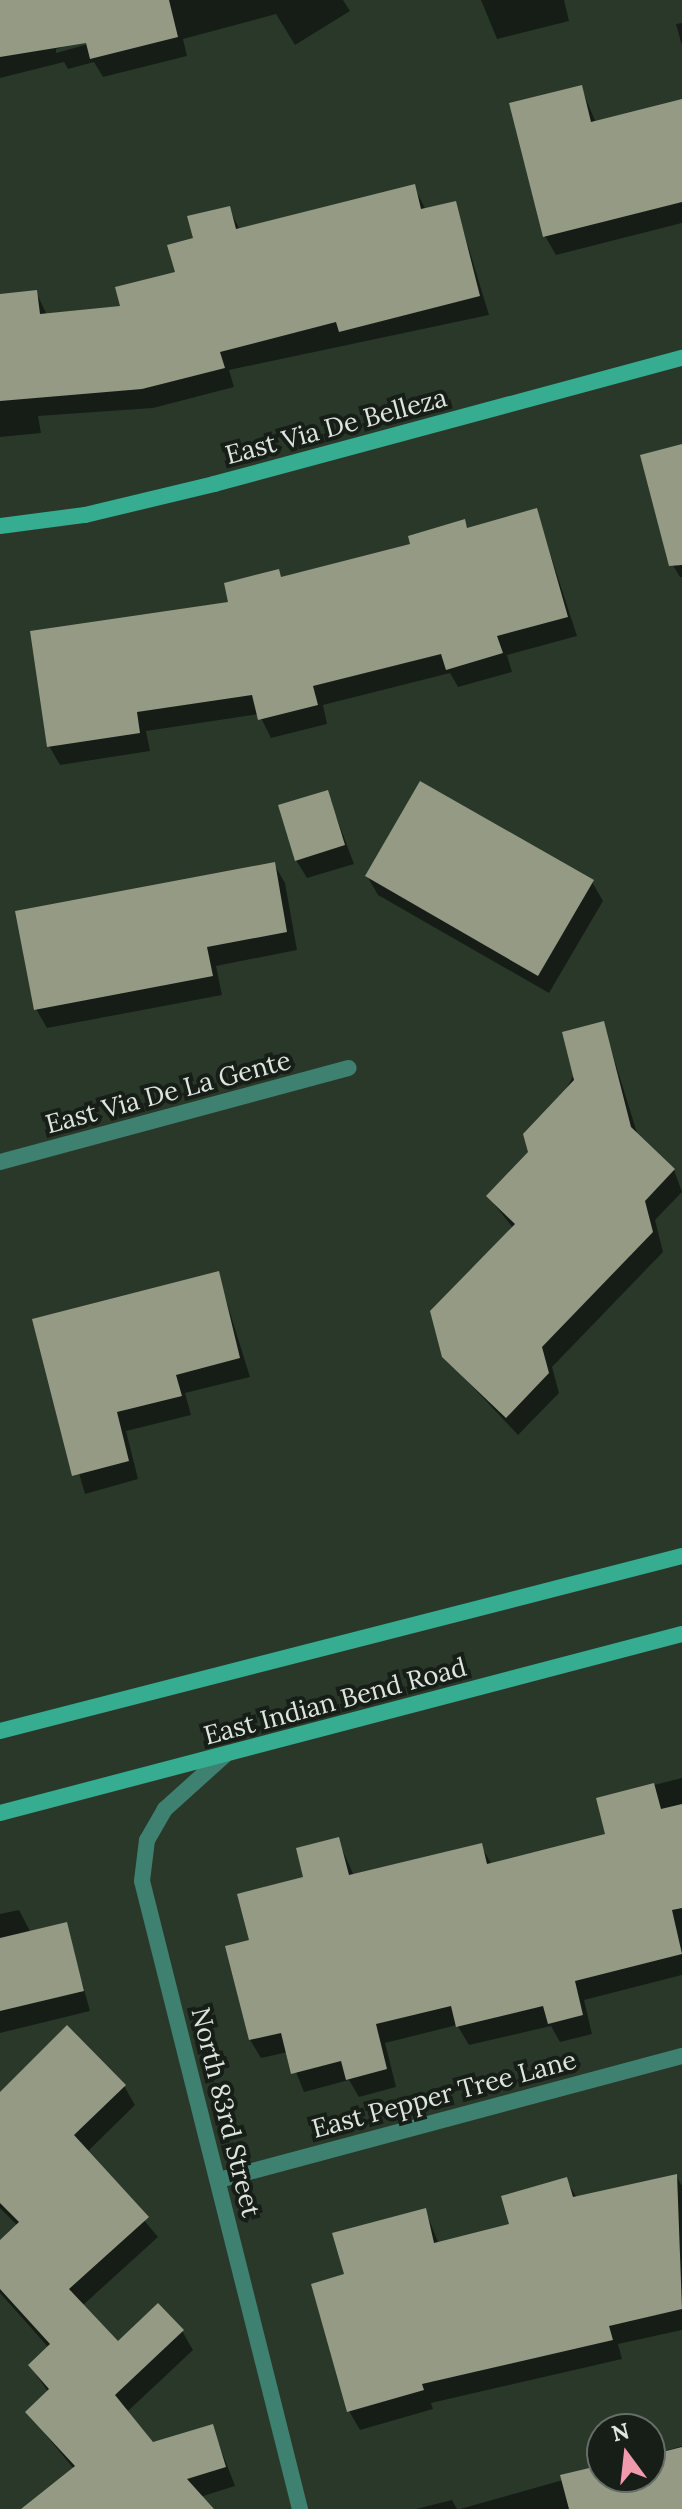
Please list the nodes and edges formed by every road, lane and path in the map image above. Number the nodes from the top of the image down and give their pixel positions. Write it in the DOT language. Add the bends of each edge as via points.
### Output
graph roads {
  1 [pos="682,358"];
  2 [pos="0,526"];
  3 [pos="349,1068"];
  4 [pos="0,1162"];
  5 [pos="682,1556"];
  6 [pos="682,1634"];
  7 [pos="0,1731"];
  8 [pos="225,1755"];
  9 [pos="0,1813"];
  10 [pos="682,2056"];
  11 [pos="219,2180"];
  12 [pos="300,2509"];
  1 -- 2 [label="main road, East Via De Belleza" via="200,487"];
  3 -- 4 [label="street, East Via De La Gente"];
  5 -- 7 [label="main road, East Indian Bend Road"];
  6 -- 8 [label="main road, East Indian Bend Road"];
  8 -- 9 [label="main road, East Indian Bend Road"];
  8 -- 11 [label="street, North 83rd Street" via="165,1809 147,1840 142,1881"];
  10 -- 11 [label="street, East Pepper Tree Lane"];
  11 -- 12 [label="street, North 83rd Street"];
}
